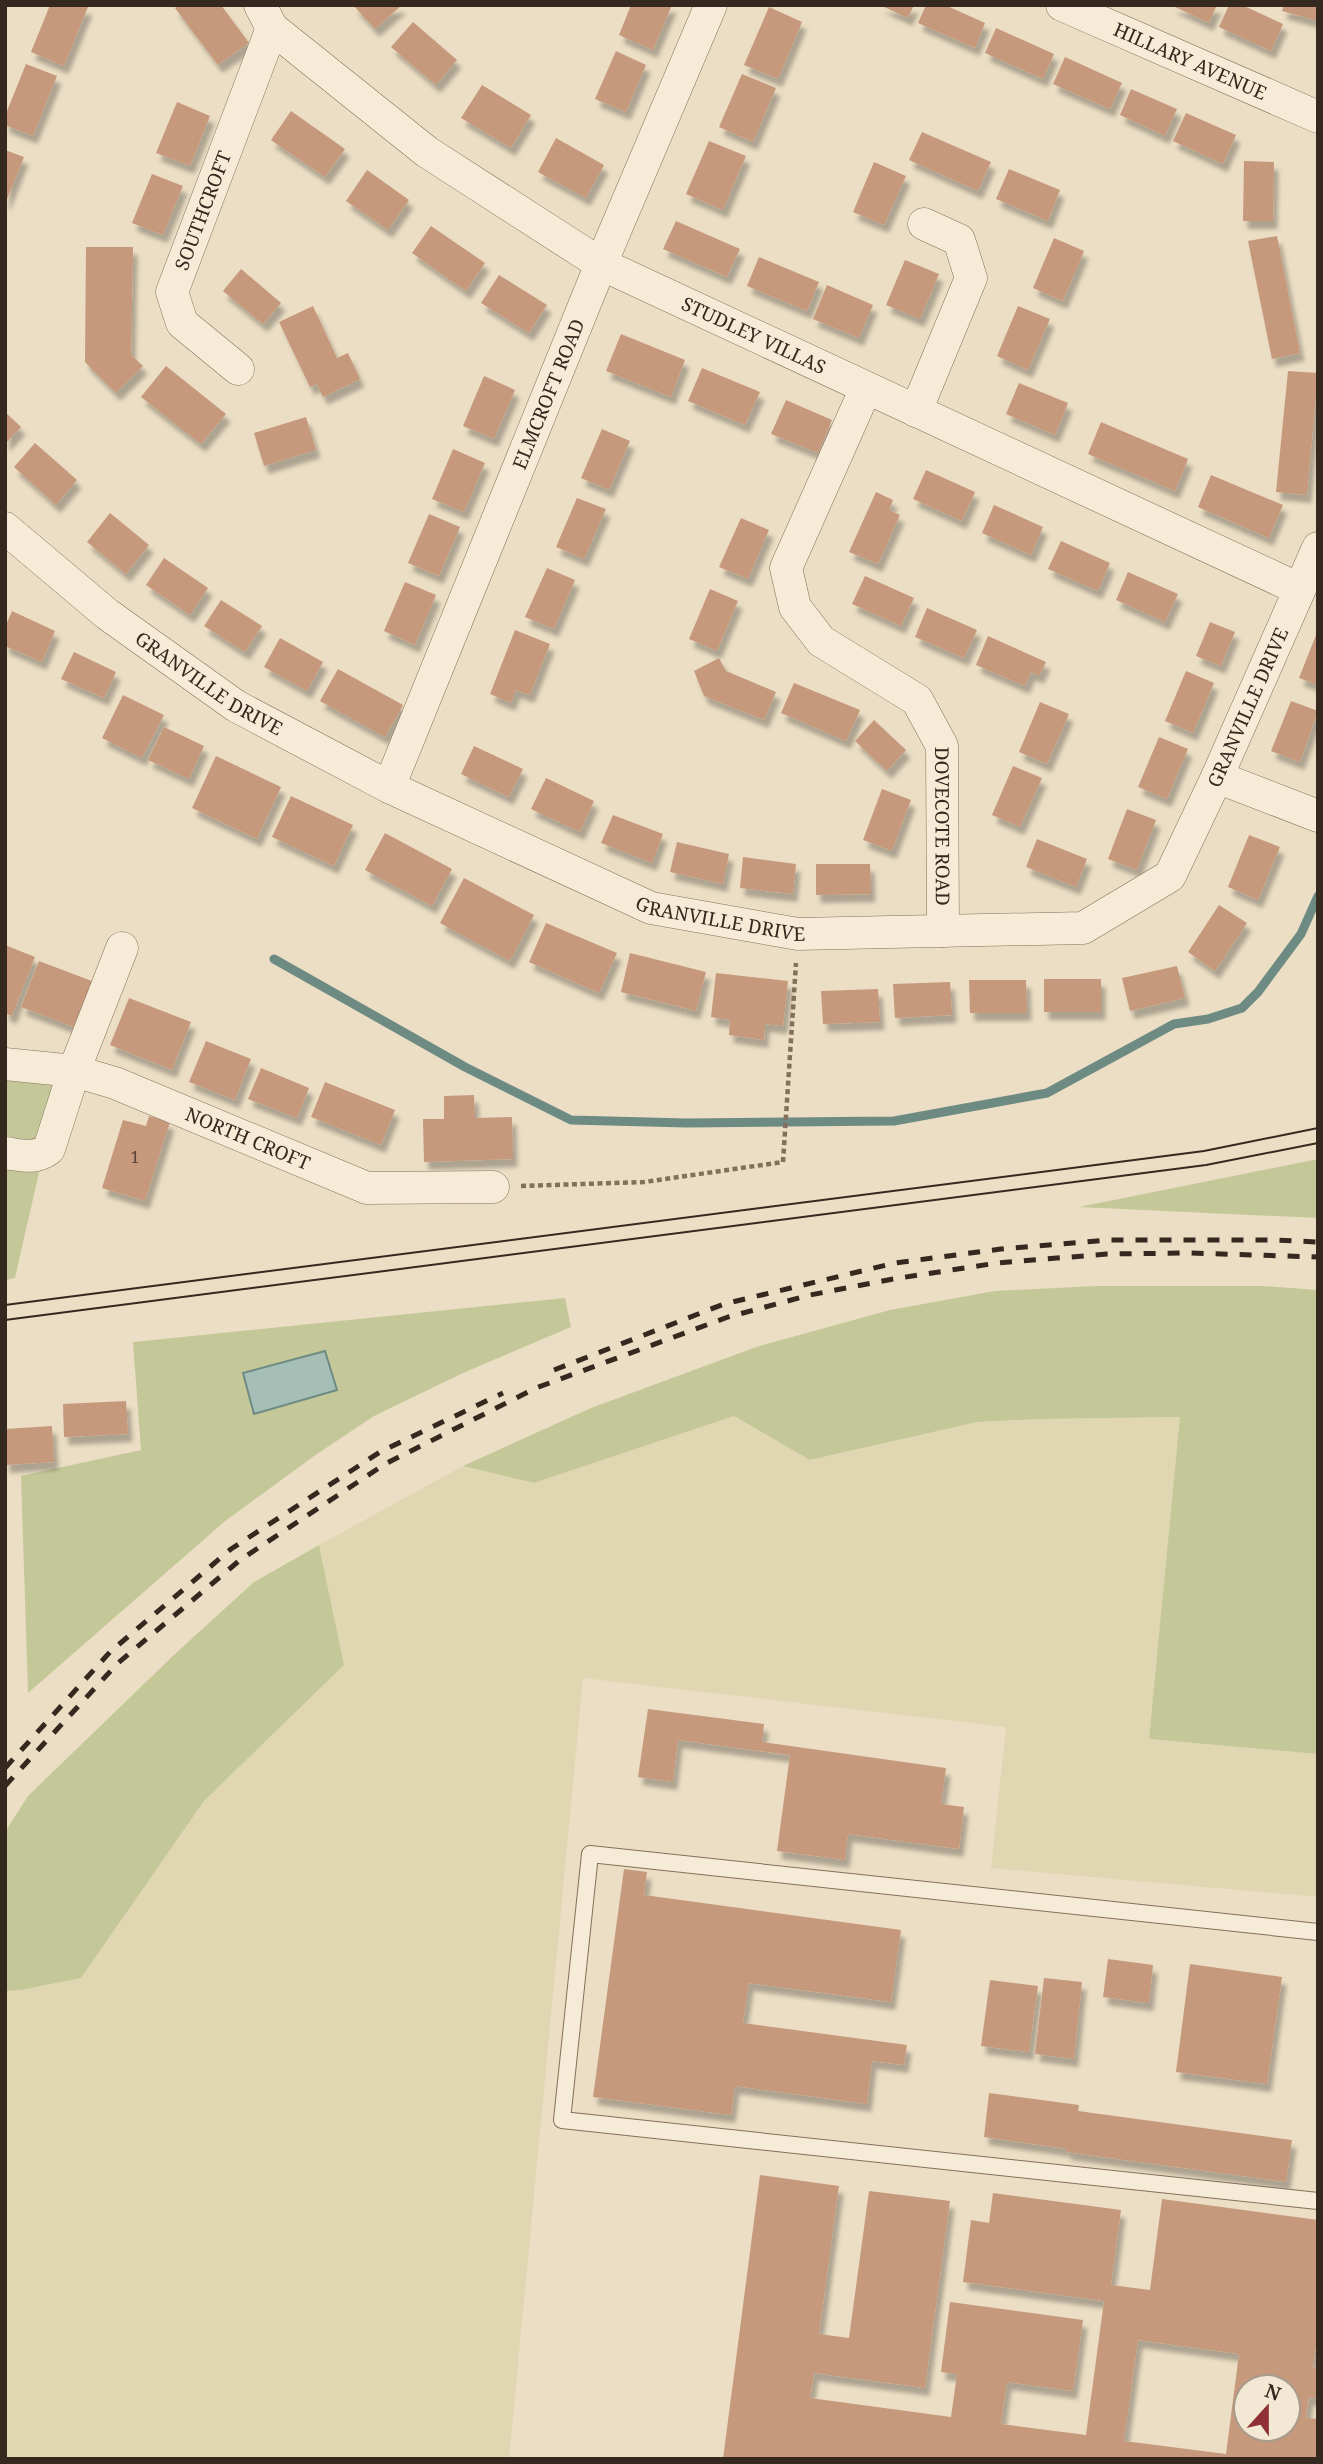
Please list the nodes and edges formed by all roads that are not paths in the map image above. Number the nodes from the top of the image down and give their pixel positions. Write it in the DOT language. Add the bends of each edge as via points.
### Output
graph roads {
  1 [pos="711,5"];
  2 [pos="1062,5"];
  3 [pos="266,17"];
  4 [pos="1318,117"];
  5 [pos="924,224"];
  6 [pos="601,264"];
  7 [pos="238,369"];
  8 [pos="866,388"];
  9 [pos="916,411"];
  10 [pos="5,528"];
  11 [pos="1318,548"];
  12 [pos="1299,589"];
  13 [pos="1217,777"];
  14 [pos="389,787"];
  15 [pos="1318,816"];
  16 [pos="943,931"];
  17 [pos="122,948"];
  18 [pos="5,1063"];
  19 [pos="74,1071"];
  20 [pos="5,1153"];
  21 [pos="493,1187"];
  22 [pos="1318,1932"];
  23 [pos="1318,2201"];
  1 -- 6 [label="street, ELMCROFT ROAD"];
  2 -- 4 [label="street, HILLARY AVENUE"];
  3 -- 6 [label="street, STUDLEY VILLAS" via="427,152"];
  3 -- 7 [label="street, SOUTHCROFT" via="172,292 182,323"];
  5 -- 9 [label="street" via="959,240 971,278"];
  6 -- 8 [label="street, STUDLEY VILLAS"];
  6 -- 14 [label="street, ELMCROFT ROAD"];
  8 -- 9 [label="street, STUDLEY VILLAS"];
  8 -- 16 [label="street, DOVECOTE ROAD" via="786,568 795,607 821,641 917,700 942,746"];
  9 -- 12 [label="street, STUDLEY VILLAS"];
  10 -- 14 [label="street, GRANVILLE DRIVE" via="107,614 236,706"];
  11 -- 12 [label="street, GRANVILLE DRIVE"];
  12 -- 13 [label="street, GRANVILLE DRIVE"];
  13 -- 15 [label="street"];
  13 -- 16 [label="street, GRANVILLE DRIVE" via="1170,876 1083,928"];
  14 -- 16 [label="street, GRANVILLE DRIVE" via="651,908 798,934"];
  17 -- 19 [label="street"];
  18 -- 19 [label="street, NORTH CROFT"];
  19 -- 20 [label="street" via="49,1149 33,1157"];
  19 -- 21 [label="street, NORTH CROFT" via="116,1083 367,1188"];
  22 -- 23 [label="lane" via="590,1854 562,2120"];
}
